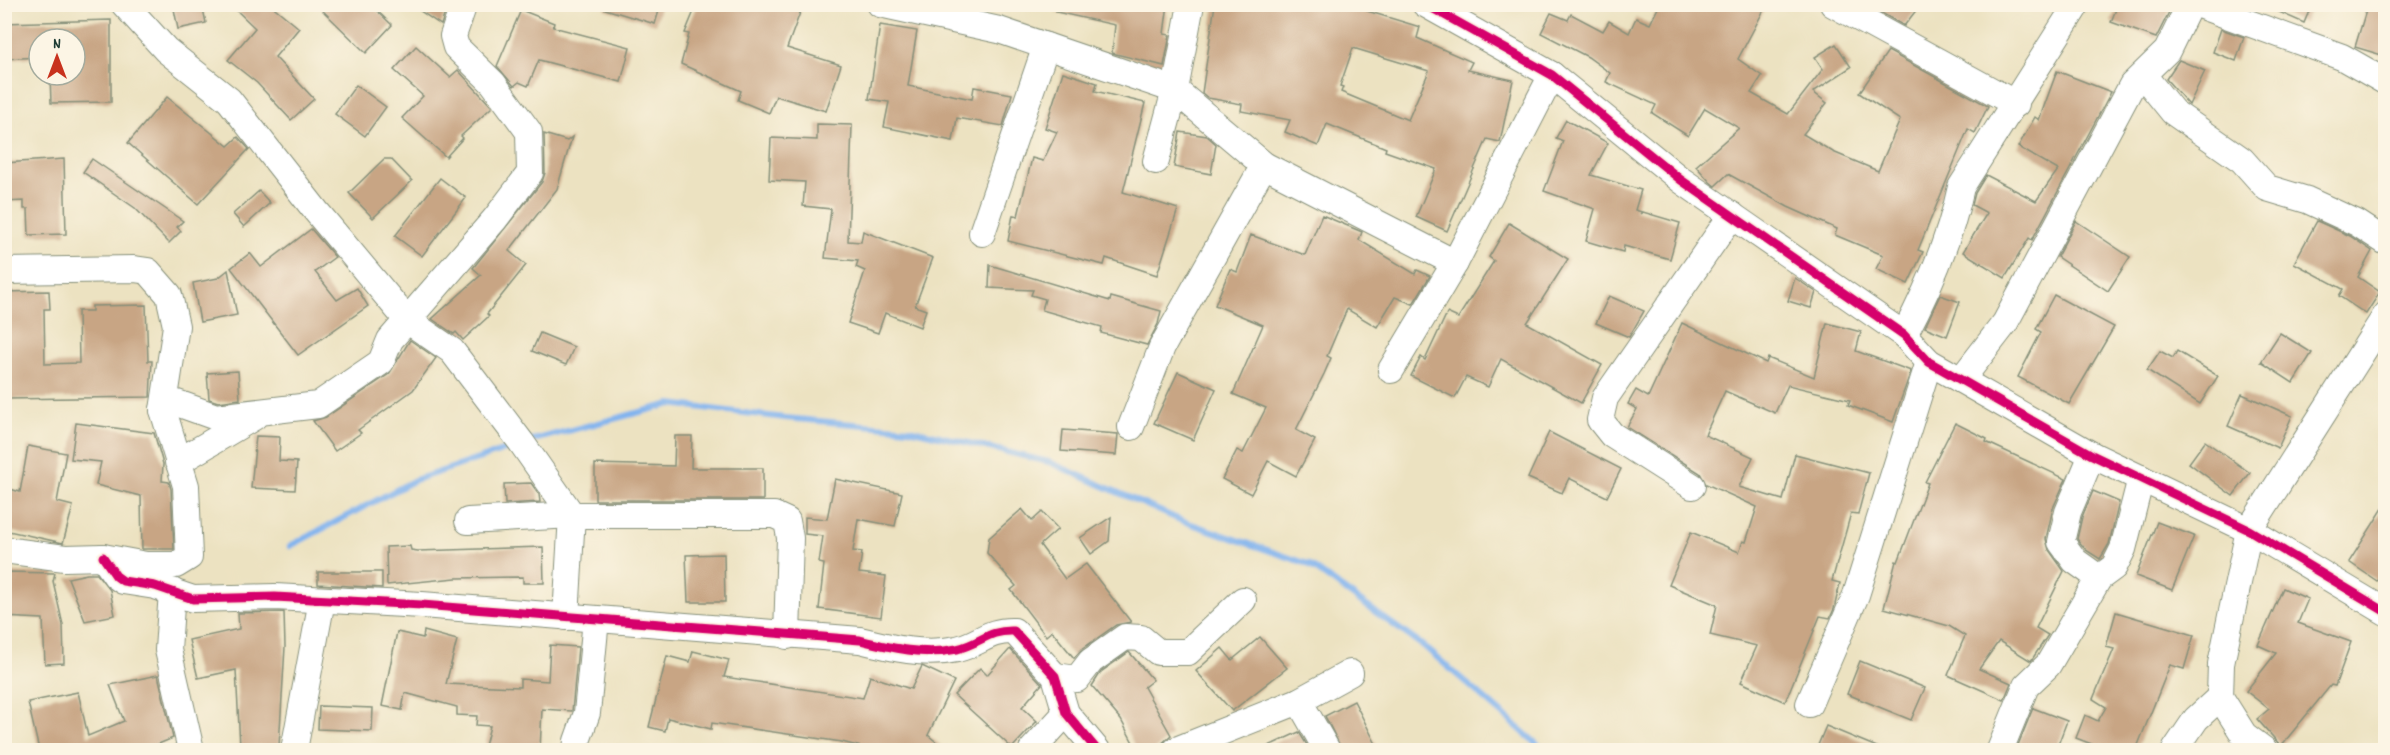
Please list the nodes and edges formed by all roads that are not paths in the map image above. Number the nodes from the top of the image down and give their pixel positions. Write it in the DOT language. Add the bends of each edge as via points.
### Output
graph roads {
  1 [pos="124,4"];
  2 [pos="464,4"];
  3 [pos="880,4"];
  4 [pos="1191,4"];
  5 [pos="1425,4"];
  6 [pos="1833,4"];
  7 [pos="2077,4"];
  8 [pos="2190,4"];
  9 [pos="2196,4"];
  10 [pos="1046,46"];
  11 [pos="1552,75"];
  12 [pos="2142,75"];
  13 [pos="2385,82"];
  14 [pos="1175,90"];
  15 [pos="2016,104"];
  16 [pos="1156,161"];
  17 [pos="1264,165"];
  18 [pos="1732,215"];
  19 [pos="982,233"];
  20 [pos="2385,242"];
  21 [pos="1455,264"];
  22 [pos="4,271"];
  23 [pos="2385,315"];
  24 [pos="407,320"];
  25 [pos="1904,335"];
  26 [pos="2378,344"];
  27 [pos="1929,362"];
  28 [pos="1391,369"];
  29 [pos="1961,380"];
  30 [pos="163,410"];
  31 [pos="262,412"];
  32 [pos="1131,427"];
  33 [pos="2092,455"];
  34 [pos="178,462"];
  35 [pos="2141,478"];
  36 [pos="1692,486"];
  37 [pos="572,514"];
  38 [pos="468,521"];
  39 [pos="2249,530"];
  40 [pos="4,550"];
  41 [pos="104,557"];
  42 [pos="2099,578"];
  43 [pos="172,591"];
  44 [pos="322,600"];
  45 [pos="1243,600"];
  46 [pos="2385,612"];
  47 [pos="566,617"];
  48 [pos="596,620"];
  49 [pos="787,636"];
  50 [pos="1350,672"];
  51 [pos="1055,676"];
  52 [pos="2220,697"];
  53 [pos="1299,701"];
  54 [pos="1809,704"];
  55 [pos="1066,712"];
  56 [pos="191,750"];
  57 [pos="294,750"];
  58 [pos="576,750"];
  59 [pos="1032,750"];
  60 [pos="1096,750"];
  61 [pos="1176,750"];
  62 [pos="1327,750"];
  63 [pos="2000,750"];
  64 [pos="2175,750"];
  65 [pos="2264,750"];
  1 -- 24 [label="street" via="166,50 230,100"];
  2 -- 24 [label="street" via="453,36 456,47 493,83 529,132 530,173"];
  3 -- 10 [label="street" via="999,30"];
  4 -- 14 [label="street"];
  5 -- 11 [label="street"];
  6 -- 15 [label="street"];
  7 -- 15 [label="street"];
  8 -- 12 [label="street" via="2167,51"];
  9 -- 13 [label="street" via="2342,57"];
  10 -- 14 [label="street"];
  10 -- 19 [label="street"];
  11 -- 18 [label="street" via="1681,180"];
  11 -- 21 [label="street"];
  12 -- 20 [label="street" via="2173,112 2242,160 2267,188 2307,200"];
  12 -- 29 [label="street" via="2108,126 2005,323"];
  14 -- 16 [label="street"];
  14 -- 17 [label="street"];
  15 -- 25 [label="street" via="1961,187 1954,220 1927,291"];
  17 -- 21 [label="street"];
  17 -- 32 [label="street" via="1162,347"];
  18 -- 25 [label="street"];
  18 -- 36 [label="street" via="1605,398 1600,420 1612,435"];
  21 -- 28 [label="street"];
  22 -- 30 [label="street" via="147,271 169,295 176,326"];
  23 -- 26 [label="street"];
  24 -- 31 [label="street" via="390,340 381,362 318,405"];
  24 -- 37 [label="street" via="452,351"];
  25 -- 27 [label="street"];
  26 -- 39 [label="street"];
  27 -- 29 [label="street"];
  27 -- 54 [label="street" via="1856,595"];
  29 -- 33 [label="street"];
  30 -- 31 [label="street" via="171,402 216,417"];
  30 -- 34 [label="street"];
  31 -- 34 [label="street"];
  33 -- 35 [label="street"];
  33 -- 42 [label="street" via="2068,512 2061,542 2074,561"];
  34 -- 41 [label="street" via="186,486 189,556 176,566"];
  35 -- 39 [label="street"];
  35 -- 42 [label="street" via="2123,549 2114,567"];
  37 -- 38 [label="street"];
  37 -- 47 [label="street"];
  37 -- 49 [label="street" via="782,518 787,521 790,538"];
  39 -- 46 [label="street"];
  39 -- 52 [label="street" via="2221,664"];
  40 -- 41 [label="street" via="64,558"];
  41 -- 43 [label="street" via="123,580"];
  42 -- 63 [label="street" via="2048,665 2026,686"];
  43 -- 44 [label="street" via="193,599"];
  43 -- 56 [label="street" via="168,650"];
  44 -- 47 [label="street"];
  44 -- 57 [label="street"];
  45 -- 51 [label="street" via="1188,652 1158,652 1141,638 1125,637 1090,661 1077,679"];
  47 -- 48 [label="street"];
  48 -- 49 [label="street"];
  48 -- 58 [label="street" via="587,713"];
  49 -- 51 [label="street" via="860,640 908,652 955,649 974,644 997,630 1014,632"];
  50 -- 53 [label="street"];
  51 -- 55 [label="street"];
  52 -- 64 [label="street" via="2196,719"];
  52 -- 65 [label="street" via="2244,735"];
  53 -- 61 [label="street"];
  53 -- 62 [label="street"];
  55 -- 59 [label="street"];
  55 -- 60 [label="street"];
}
